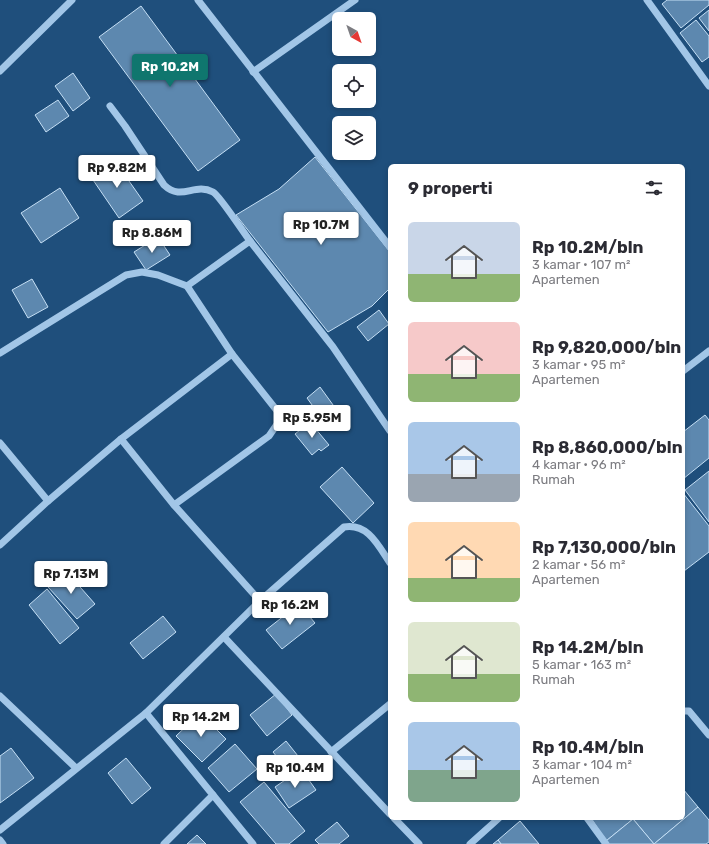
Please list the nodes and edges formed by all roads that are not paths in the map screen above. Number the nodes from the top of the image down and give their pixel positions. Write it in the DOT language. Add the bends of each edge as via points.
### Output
graph roads {
  1 [pos="72,0"];
  2 [pos="198,0"];
  3 [pos="355,0"];
  4 [pos="647,0"];
  5 [pos="0,71"];
  6 [pos="253,72"];
  7 [pos="709,86"];
  8 [pos="110,106"];
  9 [pos="250,241"];
  10 [pos="388,244"];
  11 [pos="187,286"];
  12 [pos="709,351"];
  13 [pos="0,353"];
  14 [pos="232,354"];
  15 [pos="685,369"];
  16 [pos="388,428"];
  17 [pos="121,439"];
  18 [pos="0,443"];
  19 [pos="48,501"];
  20 [pos="174,505"];
  21 [pos="0,545"];
  22 [pos="388,560"];
  23 [pos="260,601"];
  24 [pos="224,637"];
  25 [pos="0,696"];
  26 [pos="388,706"];
  27 [pos="685,711"];
  28 [pos="146,712"];
  29 [pos="709,735"];
  30 [pos="331,752"];
  31 [pos="76,768"];
  32 [pos="213,795"];
  33 [pos="388,812"];
  34 [pos="396,820"];
  35 [pos="497,820"];
  36 [pos="588,820"];
  37 [pos="0,830"];
  38 [pos="0,840"];
  39 [pos="3,844"];
  40 [pos="164,844"];
  41 [pos="253,844"];
  42 [pos="419,844"];
  43 [pos="470,844"];
  44 [pos="606,844"];
  1 -- 5 [label="street"];
  2 -- 6 [label="street"];
  3 -- 6 [label="street"];
  4 -- 7 [label="street"];
  6 -- 10 [label="street"];
  8 -- 9 [label="street" via="164,185 171,191 181,193 201,188 214,192"];
  9 -- 11 [label="street"];
  9 -- 16 [label="street" via="333,347"];
  11 -- 13 [label="street" via="158,275 142,272 126,274"];
  11 -- 14 [label="street"];
  12 -- 15 [label="street"];
  14 -- 17 [label="street"];
  14 -- 20 [label="street" via="282,417 269,436"];
  17 -- 19 [label="street"];
  17 -- 20 [label="street"];
  18 -- 19 [label="street"];
  19 -- 21 [label="street"];
  20 -- 23 [label="street"];
  22 -- 23 [label="street" via="376,542 361,528 354,525 344,527"];
  23 -- 24 [label="street"];
  24 -- 28 [label="street"];
  24 -- 30 [label="street"];
  25 -- 31 [label="street"];
  26 -- 30 [label="street"];
  27 -- 29 [label="street" via="689,711"];
  28 -- 31 [label="street"];
  28 -- 32 [label="street"];
  30 -- 33 [label="street"];
  31 -- 37 [label="street"];
  32 -- 40 [label="street"];
  32 -- 41 [label="street"];
  34 -- 42 [label="street"];
  35 -- 43 [label="street"];
  36 -- 44 [label="street"];
  38 -- 39 [label="street"];
}
